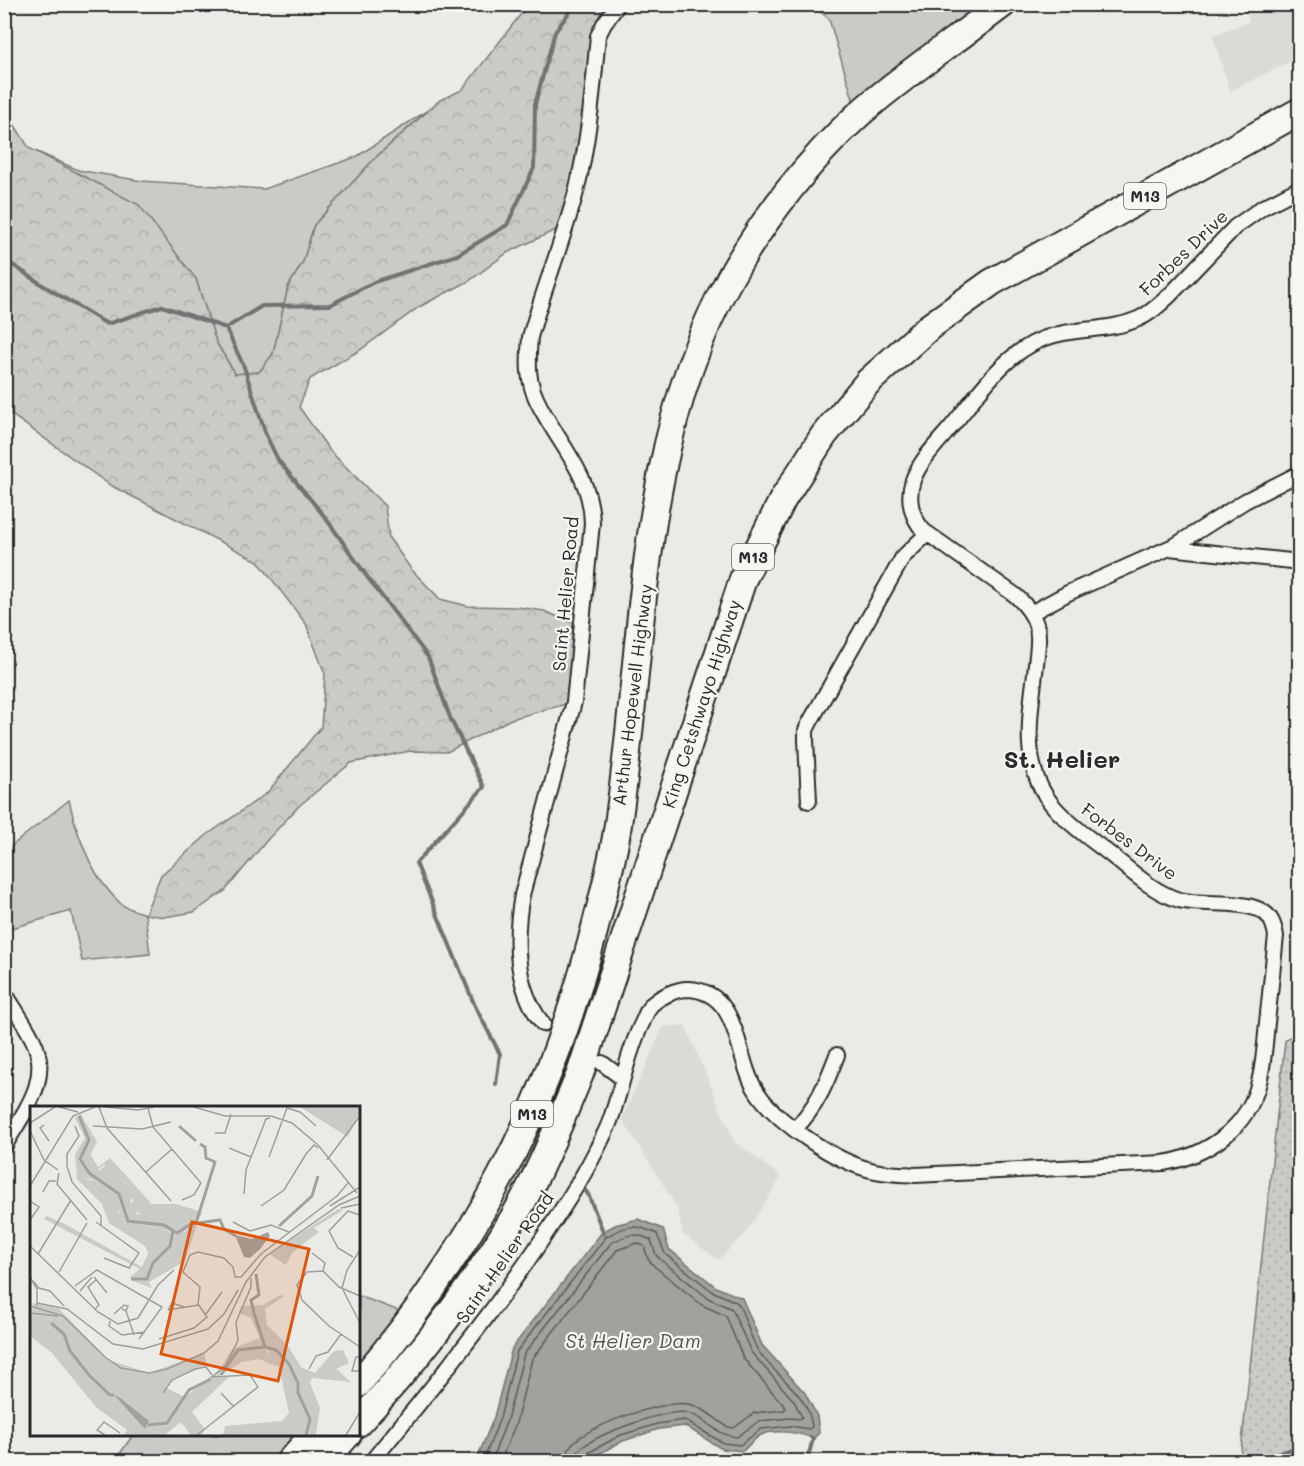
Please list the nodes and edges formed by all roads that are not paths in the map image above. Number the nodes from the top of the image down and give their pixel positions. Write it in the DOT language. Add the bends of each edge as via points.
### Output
graph roads {
  1 [pos="618,4"];
  2 [pos="1003,4"];
  3 [pos="1299,111"];
  4 [pos="1299,188"];
  5 [pos="1299,473"];
  6 [pos="927,534"];
  7 [pos="1169,548"];
  8 [pos="1299,562"];
  9 [pos="1031,613"];
  10 [pos="809,801"];
  11 [pos="4,992"];
  12 [pos="543,1024"];
  13 [pos="837,1055"];
  14 [pos="602,1063"];
  15 [pos="622,1078"];
  16 [pos="795,1129"];
  17 [pos="4,1147"];
  18 [pos="360,1382"];
  19 [pos="360,1421"];
  20 [pos="313,1436"];
  21 [pos="346,1436"];
  22 [pos="289,1461"];
  23 [pos="323,1461"];
  24 [pos="370,1461"];
  1 -- 12 [label="street, Saint Helier Road" via="598,36 582,166 530,337 528,359 534,393 583,479 591,508 574,702 522,895 518,923 517,953 522,981"];
  2 -- 18 [label="highway, Arthur Hopewell Highway / M13" via="881,96 825,149 768,220 732,275 696,350 668,441 657,499 616,835 583,972 560,1044 516,1149 478,1219 441,1278"];
  3 -- 19 [label="highway, King Cetshwayo Highway / M13" via="992,278 868,382 824,435 783,499 743,579 580,1074 556,1132 516,1214 487,1262 402,1376"];
  4 -- 6 [label="street, Forbes Drive" via="1241,222 1159,305 1139,319 1112,327 1059,332 1029,345 1006,364 924,459 913,481 912,509 918,525"];
  5 -- 7 [label="street"];
  6 -- 9 [label="street, Forbes Drive" via="1015,595"];
  6 -- 10 [label="street" via="903,557 810,722 806,740"];
  7 -- 8 [label="street"];
  7 -- 9 [label="street"];
  9 -- 16 [label="street, Forbes Drive" via="1038,642 1029,717 1030,755 1034,773 1054,807 1133,873 1164,893 1191,903 1261,910 1274,923 1264,1055 1253,1099 1231,1131 1211,1147 1174,1161 1149,1164 900,1174 875,1171 840,1159"];
  11 -- 17 [label="street" via="34,1041 39,1082"];
  13 -- 16 [label="street" via="811,1112"];
  14 -- 15 [label="street"];
  15 -- 16 [label="street, Forbes Drive" via="650,1006 667,994 697,991 721,1004 731,1017 753,1086"];
  15 -- 24 [label="street, Saint Helier Road" via="610,1122 572,1195 493,1310"];
  20 -- 22 [label="highway"];
  21 -- 23 [label="highway"];
}
